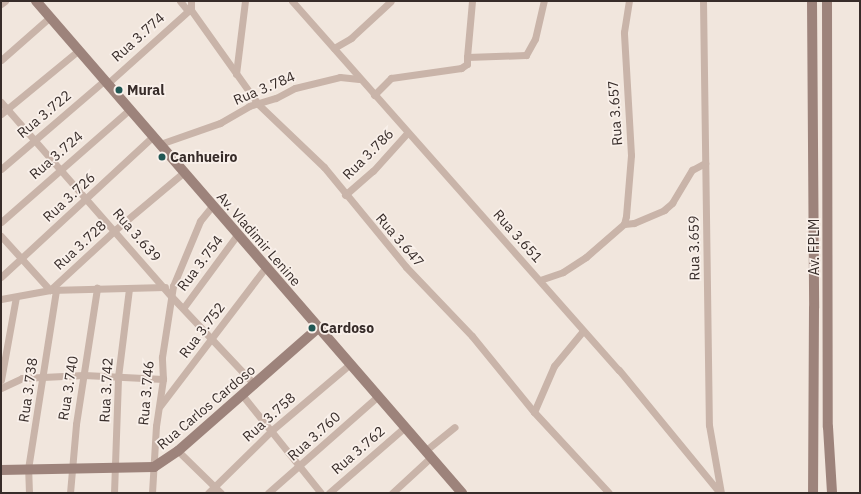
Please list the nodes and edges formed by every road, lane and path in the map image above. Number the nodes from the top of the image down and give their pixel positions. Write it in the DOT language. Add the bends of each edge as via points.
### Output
graph roads {
  1 [pos="5,1"];
  2 [pos="36,1"];
  3 [pos="180,1"];
  4 [pos="191,1"];
  5 [pos="245,1"];
  6 [pos="292,1"];
  7 [pos="391,1"];
  8 [pos="472,1"];
  9 [pos="544,1"];
  10 [pos="629,1"];
  11 [pos="703,1"];
  12 [pos="812,1"];
  13 [pos="827,1"];
  14 [pos="1,4"];
  15 [pos="189,11"];
  16 [pos="50,17"];
  17 [pos="334,48"];
  18 [pos="79,50"];
  19 [pos="467,57"];
  20 [pos="1,60"];
  21 [pos="236,74"];
  22 [pos="359,79"];
  23 [pos="106,82"];
  24 [pos="374,95"];
  25 [pos="1,102"];
  26 [pos="258,104"];
  27 [pos="7,108"];
  28 [pos="130,109"];
  29 [pos="1,114"];
  30 [pos="408,132"];
  31 [pos="153,136"];
  32 [pos="33,139"];
  33 [pos="160,144"];
  34 [pos="705,163"];
  35 [pos="1,168"];
  36 [pos="60,169"];
  37 [pos="183,173"];
  38 [pos="345,195"];
  39 [pos="87,198"];
  40 [pos="212,206"];
  41 [pos="1,222"];
  42 [pos="624,224"];
  43 [pos="115,230"];
  44 [pos="237,235"];
  45 [pos="1,236"];
  46 [pos="21,259"];
  47 [pos="265,268"];
  48 [pos="1,277"];
  49 [pos="540,280"];
  50 [pos="165,287"];
  51 [pos="97,288"];
  52 [pos="129,289"];
  53 [pos="53,290"];
  54 [pos="171,296"];
  55 [pos="16,298"];
  56 [pos="1,299"];
  57 [pos="184,307"];
  58 [pos="318,328"];
  59 [pos="583,332"];
  60 [pos="212,337"];
  61 [pos="814,341"];
  62 [pos="828,341"];
  63 [pos="350,364"];
  64 [pos="84,375"];
  65 [pos="118,377"];
  66 [pos="43,378"];
  67 [pos="163,379"];
  68 [pos="1,380"];
  69 [pos="255,385"];
  70 [pos="1,388"];
  71 [pos="243,396"];
  72 [pos="377,397"];
  73 [pos="159,407"];
  74 [pos="534,412"];
  75 [pos="404,427"];
  76 [pos="454,427"];
  77 [pos="271,431"];
  78 [pos="178,451"];
  79 [pos="428,454"];
  80 [pos="300,466"];
  81 [pos="154,467"];
  82 [pos="28,469"];
  83 [pos="116,469"];
  84 [pos="1,470"];
  85 [pos="71,470"];
  86 [pos="215,486"];
  87 [pos="29,493"];
  88 [pos="70,493"];
  89 [pos="114,493"];
  90 [pos="152,493"];
  91 [pos="208,493"];
  92 [pos="221,493"];
  93 [pos="268,493"];
  94 [pos="321,493"];
  95 [pos="329,493"];
  96 [pos="392,493"];
  97 [pos="462,493"];
  98 [pos="608,493"];
  99 [pos="721,493"];
  100 [pos="812,493"];
  101 [pos="832,493"];
  1 -- 14 [label="street"];
  2 -- 16 [label="main road, Av. Vladimir Lenine"];
  3 -- 15 [label="street, Rua 3.647"];
  4 -- 15 [label="street"];
  5 -- 21 [label="street"];
  6 -- 17 [label="street, Rua 3.651"];
  7 -- 17 [label="street" via="351,38"];
  8 -- 19 [label="street"];
  9 -- 19 [label="street" via="535,38 526,55"];
  10 -- 42 [label="street, Rua 3.657" via="624,32 631,171"];
  11 -- 34 [label="street, Rua 3.659"];
  12 -- 61 [label="main road, Av. FPLM"];
  13 -- 62 [label="main road, Av. FPLM"];
  15 -- 21 [label="street, Rua 3.647"];
  15 -- 23 [label="street, Rua 3.774"];
  16 -- 18 [label="main road, Av. Vladimir Lenine"];
  16 -- 20 [label="street"];
  17 -- 22 [label="street, Rua 3.651"];
  18 -- 23 [label="main road, Av. Vladimir Lenine"];
  18 -- 27 [label="street"];
  19 -- 24 [label="street" via="467,64 461,68 391,78"];
  21 -- 26 [label="street, Rua 3.647"];
  22 -- 24 [label="street, Rua 3.651"];
  22 -- 26 [label="street, Rua 3.784" via="340,77 317,82"];
  23 -- 28 [label="main road, Av. Vladimir Lenine"];
  23 -- 32 [label="street, Rua 3.722"];
  24 -- 30 [label="street, Rua 3.651"];
  25 -- 27 [label="street, Rua 3.639"];
  26 -- 33 [label="street, Rua 3.784" via="249,106 220,123"];
  26 -- 38 [label="street, Rua 3.647" via="294,135 324,167"];
  27 -- 29 [label="street"];
  27 -- 32 [label="street, Rua 3.639"];
  28 -- 31 [label="main road, Av. Vladimir Lenine"];
  28 -- 36 [label="street, Rua 3.724"];
  30 -- 38 [label="street, Rua 3.786" via="373,171"];
  30 -- 49 [label="street, Rua 3.651"];
  31 -- 33 [label="main road, Av. Vladimir Lenine"];
  31 -- 39 [label="street, Rua 3.726"];
  32 -- 35 [label="street, Rua 3.722"];
  32 -- 36 [label="street, Rua 3.639"];
  33 -- 37 [label="main road, Av. Vladimir Lenine"];
  34 -- 42 [label="street" via="692,170 672,203 664,210 634,223"];
  34 -- 99 [label="street, Rua 3.659" via="708,425"];
  36 -- 39 [label="street, Rua 3.639"];
  36 -- 41 [label="street, Rua 3.724"];
  37 -- 40 [label="main road, Av. Vladimir Lenine"];
  37 -- 43 [label="street, Rua 3.728"];
  38 -- 74 [label="street, Rua 3.647" via="406,267 472,336"];
  39 -- 43 [label="street, Rua 3.639"];
  39 -- 46 [label="street, Rua 3.726"];
  40 -- 44 [label="main road, Av. Vladimir Lenine"];
  40 -- 54 [label="street, Rua 3.746" via="200,221 175,280"];
  42 -- 49 [label="street" via="572,268"];
  43 -- 50 [label="street, Rua 3.639"];
  43 -- 53 [label="street, Rua 3.728"];
  44 -- 47 [label="main road, Av. Vladimir Lenine"];
  44 -- 57 [label="street, Rua 3.754"];
  45 -- 46 [label="street"];
  46 -- 48 [label="street, Rua 3.726"];
  46 -- 53 [label="street"];
  47 -- 58 [label="main road, Av. Vladimir Lenine"];
  47 -- 60 [label="street, Rua 3.752"];
  49 -- 59 [label="street, Rua 3.651"];
  50 -- 52 [label="street"];
  50 -- 54 [label="street, Rua 3.639"];
  51 -- 52 [label="street"];
  51 -- 53 [label="street"];
  51 -- 64 [label="street, Rua 3.740"];
  52 -- 65 [label="street, Rua 3.742"];
  53 -- 55 [label="street"];
  53 -- 66 [label="street, Rua 3.738"];
  54 -- 57 [label="street, Rua 3.639"];
  54 -- 67 [label="street, Rua 3.746" via="162,354"];
  55 -- 56 [label="street"];
  55 -- 68 [label="street"];
  57 -- 60 [label="street, Rua 3.639"];
  58 -- 63 [label="main road, Av. Vladimir Lenine"];
  58 -- 69 [label="main road, Rua Carlos Cardoso"];
  59 -- 74 [label="street" via="554,366"];
  59 -- 99 [label="street, Rua 3.651" via="619,370"];
  60 -- 69 [label="street, Rua 3.639"];
  60 -- 73 [label="street, Rua 3.752"];
  61 -- 62 [label="main road"];
  61 -- 100 [label="main road, Av. FPLM"];
  62 -- 101 [label="main road, Av. FPLM" via="828,427"];
  63 -- 72 [label="main road, Av. Vladimir Lenine"];
  63 -- 77 [label="street, Rua 3.758"];
  64 -- 65 [label="street"];
  64 -- 66 [label="street"];
  64 -- 85 [label="street, Rua 3.740"];
  65 -- 67 [label="street" via="122,375"];
  65 -- 83 [label="street, Rua 3.742"];
  66 -- 70 [label="street" via="22,378"];
  66 -- 82 [label="street, Rua 3.738"];
  67 -- 73 [label="street, Rua 3.746"];
  69 -- 71 [label="main road, Rua Carlos Cardoso"];
  71 -- 77 [label="street"];
  71 -- 78 [label="main road, Rua Carlos Cardoso"];
  72 -- 75 [label="main road, Av. Vladimir Lenine"];
  72 -- 80 [label="street, Rua 3.760"];
  73 -- 81 [label="street, Rua 3.746"];
  74 -- 98 [label="street, Rua 3.647"];
  75 -- 79 [label="main road, Av. Vladimir Lenine"];
  75 -- 95 [label="street, Rua 3.762"];
  76 -- 79 [label="street"];
  77 -- 80 [label="street"];
  77 -- 86 [label="street, Rua 3.758"];
  78 -- 81 [label="main road, Rua Carlos Cardoso"];
  78 -- 86 [label="street"];
  79 -- 96 [label="street"];
  79 -- 97 [label="main road, Av. Vladimir Lenine"];
  80 -- 93 [label="street, Rua 3.760"];
  80 -- 94 [label="street"];
  81 -- 83 [label="main road, Rua Carlos Cardoso"];
  81 -- 90 [label="street, Rua 3.746"];
  82 -- 84 [label="main road, Rua Carlos Cardoso"];
  82 -- 85 [label="main road, Rua Carlos Cardoso"];
  82 -- 87 [label="street, Rua 3.738"];
  83 -- 85 [label="main road, Rua Carlos Cardoso"];
  83 -- 89 [label="street, Rua 3.742"];
  85 -- 88 [label="street, Rua 3.740"];
  86 -- 91 [label="street, Rua 3.758"];
  86 -- 92 [label="street"];
}
